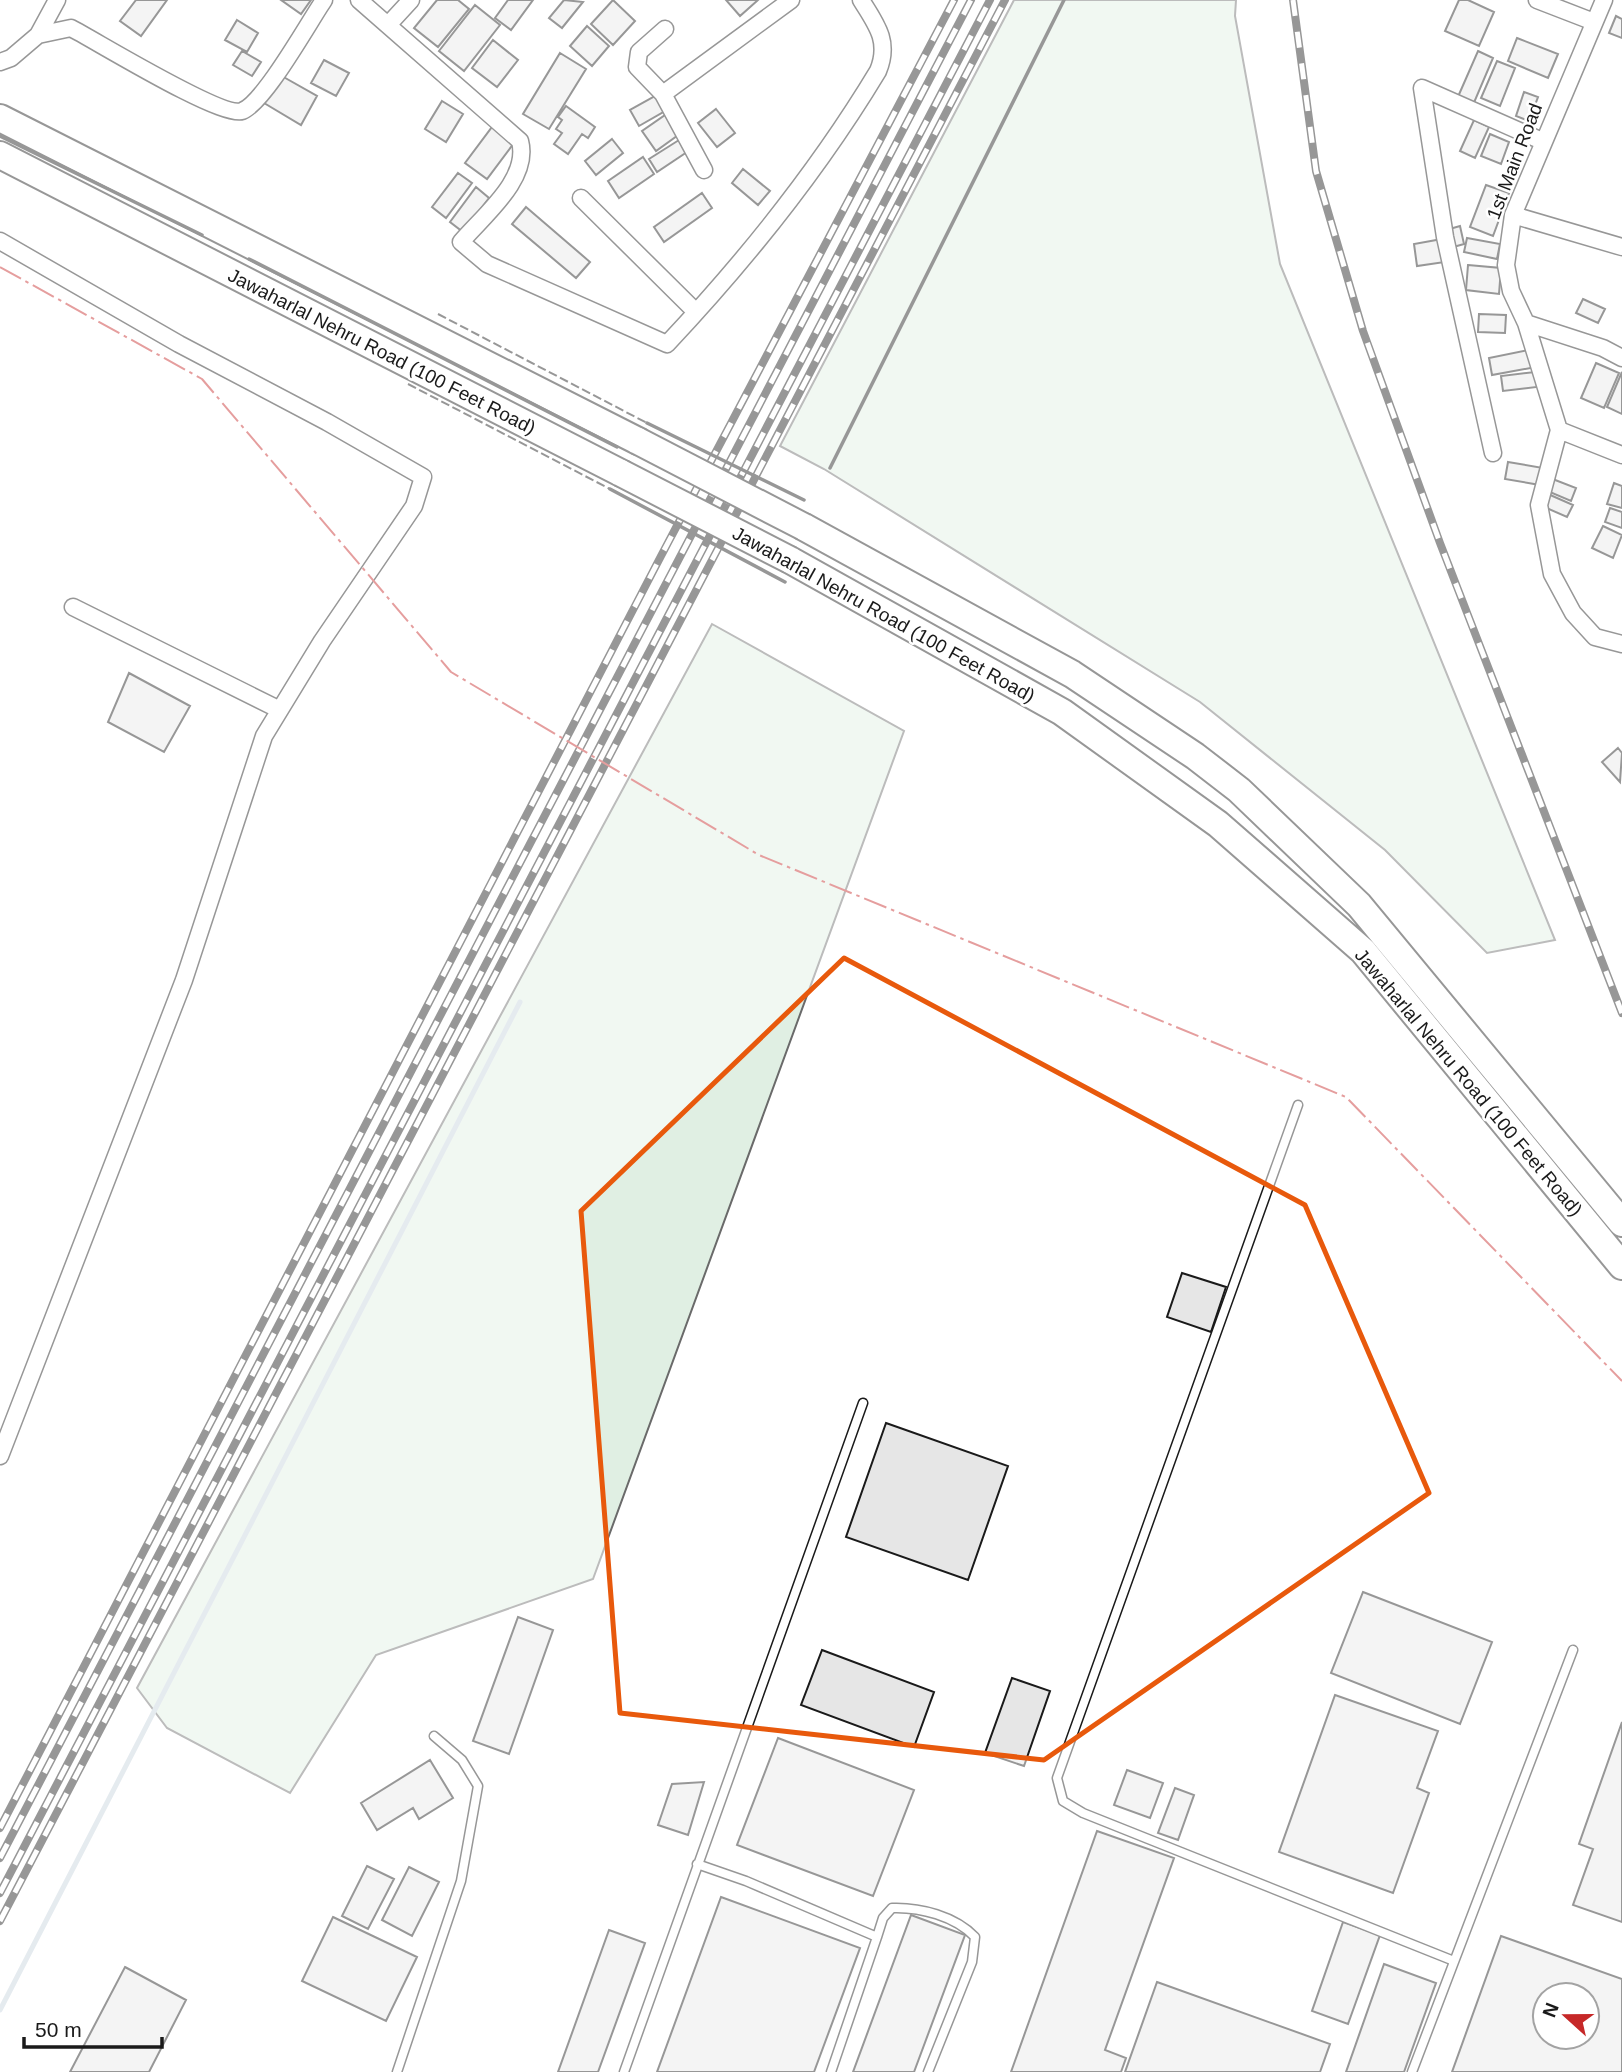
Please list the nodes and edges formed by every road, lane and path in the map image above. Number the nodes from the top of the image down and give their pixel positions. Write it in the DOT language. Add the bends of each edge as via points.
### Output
graph roads {
  1 [pos="58,0"];
  2 [pos="324,0"];
  3 [pos="359,0"];
  4 [pos="411,0"];
  5 [pos="791,0"];
  6 [pos="861,0"];
  7 [pos="1537,0"];
  8 [pos="1604,0"];
  9 [pos="1594,22"];
  10 [pos="388,25"];
  11 [pos="665,29"];
  12 [pos="38,35"];
  13 [pos="0,62"];
  14 [pos="663,94"];
  15 [pos="0,118"];
  16 [pos="1542,141"];
  17 [pos="0,155"];
  18 [pos="704,170"];
  19 [pos="581,198"];
  20 [pos="1513,215"];
  21 [pos="0,241"];
  22 [pos="1622,247"];
  23 [pos="696,312"];
  24 [pos="1526,323"];
  25 [pos="1622,358"];
  26 [pos="1559,430"];
  27 [pos="1493,453"];
  28 [pos="1622,455"];
  29 [pos="73,607"];
  30 [pos="1622,644"];
  31 [pos="280,710"];
  32 [pos="1298,1105"];
  33 [pos="1622,1223"];
  34 [pos="1622,1266"];
  35 [pos="863,1403"];
  36 [pos="0,1456"];
  37 [pos="1573,1650"];
  38 [pos="434,1737"];
  39 [pos="697,1864"];
  40 [pos="877,1937"];
  41 [pos="1454,1961"];
  42 [pos="397,2072"];
  43 [pos="624,2072"];
  44 [pos="831,2072"];
  45 [pos="928,2072"];
  46 [pos="1412,2072"];
  1 -- 12 [label="street"];
  2 -- 12 [label="street" via="259,99 242,111 203,102 71,28"];
  3 -- 10 [label="street"];
  4 -- 10 [label="street"];
  5 -- 14 [label="street"];
  6 -- 23 [label="street" via="879,29 885,55 878,71 809,173"];
  7 -- 9 [label="street"];
  8 -- 9 [label="street, 1st Main Road"];
  9 -- 16 [label="street, 1st Main Road"];
  10 -- 23 [label="street" via="520,141 523,153 514,180 461,242 487,264 667,344"];
  11 -- 14 [label="street" via="639,52 637,67"];
  12 -- 13 [label="street"];
  14 -- 18 [label="street"];
  15 -- 33 [label="main road, Jawaharlal Nehru Road (100 Feet Road), bridge" via="804,527 1072,674 1195,755 1239,790 1359,905"];
  16 -- 20 [label="street, 1st Main Road"];
  16 -- 27 [label="street" via="1422,88 1445,237"];
  17 -- 34 [label="main road, Jawaharlal Nehru Road (100 Feet Road), bridge" via="790,561 1062,712 1218,824 1363,951"];
  19 -- 23 [label="street"];
  20 -- 22 [label="street"];
  20 -- 24 [label="street, 1st Main Road" via="1506,265 1511,291"];
  21 -- 31 [label="street" via="423,477 414,506"];
  24 -- 25 [label="street"];
  24 -- 26 [label="street, 1st Main Road"];
  26 -- 28 [label="street"];
  26 -- 30 [label="street" via="1539,505 1552,574 1573,613 1595,637"];
  29 -- 31 [label="street"];
  31 -- 36 [label="street" via="264,736 184,980"];
  32 -- 41 [label="lane" via="1057,1778 1063,1801 1083,1813"];
  35 -- 39 [label="lane"];
  37 -- 41 [label="lane"];
  38 -- 42 [label="lane" via="462,1760 478,1786 461,1881"];
  39 -- 40 [label="lane"];
  39 -- 43 [label="lane"];
  40 -- 44 [label="lane"];
  40 -- 45 [label="lane" via="892,1908 907,1907 962,1923 975,1937 972,1962"];
  41 -- 46 [label="lane"];
}
